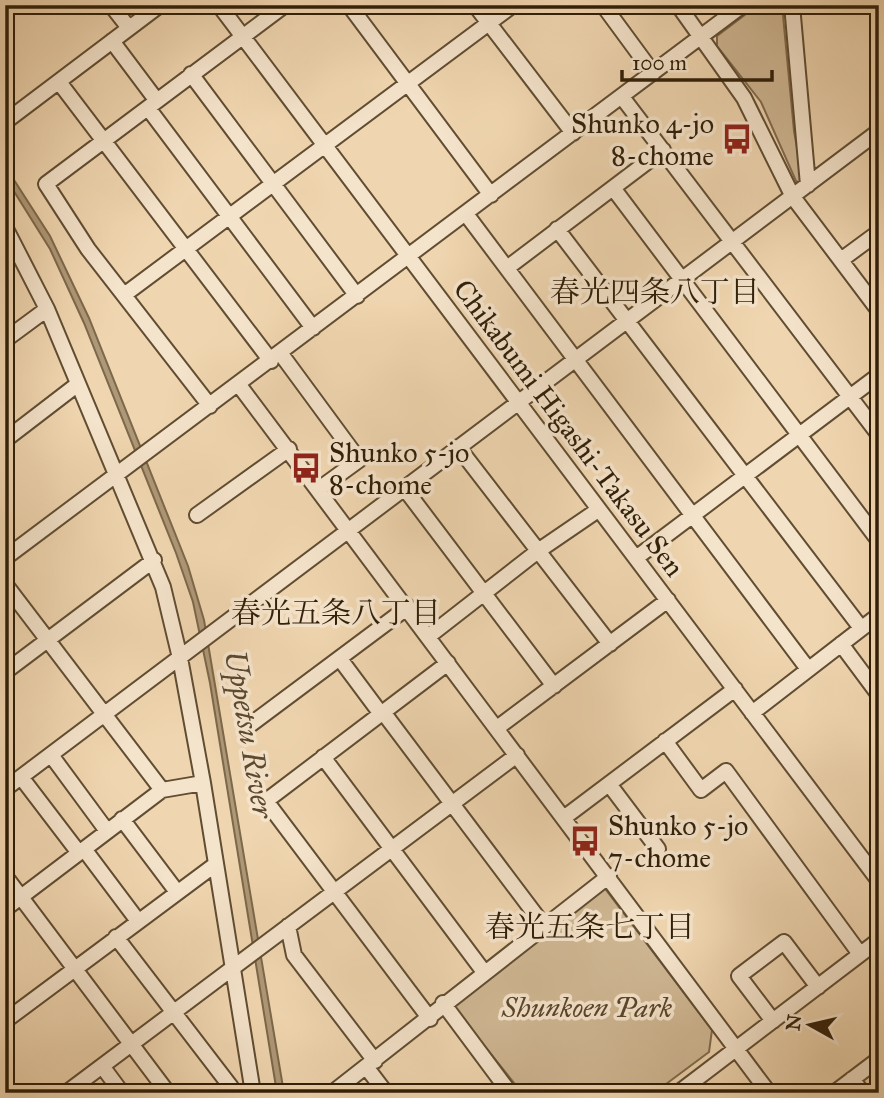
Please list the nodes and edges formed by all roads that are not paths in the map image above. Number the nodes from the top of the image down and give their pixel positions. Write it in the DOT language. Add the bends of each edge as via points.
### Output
graph roads {
  1 [pos="10,5"];
  2 [pos="111,5"];
  3 [pos="160,5"];
  4 [pos="219,5"];
  5 [pos="285,5"];
  6 [pos="349,5"];
  7 [pos="475,5"];
  8 [pos="513,5"];
  9 [pos="603,5"];
  10 [pos="678,5"];
  11 [pos="743,5"];
  12 [pos="792,5"];
  13 [pos="874,5"];
  14 [pos="5,9"];
  15 [pos="879,12"];
  16 [pos="489,23"];
  17 [pos="129,28"];
  18 [pos="701,36"];
  19 [pos="243,37"];
  20 [pos="112,41"];
  21 [pos="653,73"];
  22 [pos="191,74"];
  23 [pos="60,82"];
  24 [pos="408,85"];
  25 [pos="622,97"];
  26 [pos="152,104"];
  27 [pos="7,119"];
  28 [pos="879,131"];
  29 [pos="572,133"];
  30 [pos="106,140"];
  31 [pos="326,145"];
  32 [pos="663,150"];
  33 [pos="271,184"];
  34 [pos="808,185"];
  35 [pos="612,188"];
  36 [pos="491,195"];
  37 [pos="793,197"];
  38 [pos="466,214"];
  39 [pos="228,217"];
  40 [pos="557,229"];
  41 [pos="6,230"];
  42 [pos="879,232"];
  43 [pos="732,241"];
  44 [pos="186,249"];
  45 [pos="408,256"];
  46 [pos="841,260"];
  47 [pos="507,268"];
  48 [pos="681,280"];
  49 [pos="124,295"];
  50 [pos="357,296"];
  51 [pos="47,309"];
  52 [pos="879,311"];
  53 [pos="628,320"];
  54 [pos="313,328"];
  55 [pos="5,340"];
  56 [pos="276,358"];
  57 [pos="576,360"];
  58 [pos="879,375"];
  59 [pos="78,384"];
  60 [pos="239,385"];
  61 [pos="850,397"];
  62 [pos="519,404"];
  63 [pos="210,406"];
  64 [pos="879,435"];
  65 [pos="799,436"];
  66 [pos="5,440"];
  67 [pos="458,447"];
  68 [pos="289,449"];
  69 [pos="121,472"];
  70 [pos="746,475"];
  71 [pos="319,489"];
  72 [pos="405,489"];
  73 [pos="598,510"];
  74 [pos="197,515"];
  75 [pos="693,515"];
  76 [pos="349,530"];
  77 [pos="879,541"];
  78 [pos="538,551"];
  79 [pos="5,558"];
  80 [pos="636,558"];
  81 [pos="154,560"];
  82 [pos="5,584"];
  83 [pos="485,594"];
  84 [pos="668,600"];
  85 [pos="408,607"];
  86 [pos="879,615"];
  87 [pos="861,628"];
  88 [pos="429,636"];
  89 [pos="48,640"];
  90 [pos="610,644"];
  91 [pos="841,644"];
  92 [pos="184,655"];
  93 [pos="340,659"];
  94 [pos="448,663"];
  95 [pos="808,669"];
  96 [pos="5,672"];
  97 [pos="554,685"];
  98 [pos="735,689"];
  99 [pos="879,695"];
  100 [pos="382,713"];
  101 [pos="752,713"];
  102 [pos="105,714"];
  103 [pos="250,725"];
  104 [pos="497,728"];
  105 [pos="666,741"];
  106 [pos="51,755"];
  107 [pos="517,755"];
  108 [pos="323,757"];
  109 [pos="21,777"];
  110 [pos="203,783"];
  111 [pos="609,784"];
  112 [pos="5,789"];
  113 [pos="162,790"];
  114 [pos="452,804"];
  115 [pos="565,817"];
  116 [pos="122,819"];
  117 [pos="107,831"];
  118 [pos="392,849"];
  119 [pos="658,849"];
  120 [pos="81,851"];
  121 [pos="216,864"];
  122 [pos="5,876"];
  123 [pos="609,876"];
  124 [pos="879,881"];
  125 [pos="177,892"];
  126 [pos="334,894"];
  127 [pos="21,897"];
  128 [pos="5,909"];
  129 [pos="138,920"];
  130 [pos="544,926"];
  131 [pos="283,930"];
  132 [pos="116,937"];
  133 [pos="879,940"];
  134 [pos="860,954"];
  135 [pos="237,964"];
  136 [pos="74,968"];
  137 [pos="484,972"];
  138 [pos="818,987"];
  139 [pos="443,1003"];
  140 [pos="173,1011"];
  141 [pos="430,1019"];
  142 [pos="5,1021"];
  143 [pos="773,1021"];
  144 [pos="131,1043"];
  145 [pos="736,1049"];
  146 [pos="879,1059"];
  147 [pos="371,1065"];
  148 [pos="102,1066"];
  149 [pos="250,1073"];
  150 [pos="852,1079"];
  151 [pos="226,1090"];
  152 [pos="66,1093"];
  153 [pos="122,1093"];
  154 [pos="168,1093"];
  155 [pos="253,1093"];
  156 [pos="332,1093"];
  157 [pos="386,1093"];
  158 [pos="510,1093"];
  159 [pos="678,1093"];
  160 [pos="769,1093"];
  161 [pos="834,1093"];
  162 [pos="863,1093"];
  1 -- 14 [label="street"];
  2 -- 17 [label="street"];
  3 -- 17 [label="street"];
  4 -- 19 [label="street, Chikabumi Higashi-Takasu Sen"];
  5 -- 19 [label="street"];
  6 -- 24 [label="street"];
  7 -- 16 [label="street"];
  8 -- 16 [label="street"];
  9 -- 21 [label="street"];
  10 -- 18 [label="street"];
  11 -- 18 [label="street"];
  12 -- 34 [label="street"];
  13 -- 15 [label="street"];
  16 -- 24 [label="street"];
  16 -- 29 [label="street"];
  17 -- 20 [label="street"];
  18 -- 21 [label="street"];
  18 -- 37 [label="street" via="744,97"];
  19 -- 22 [label="street"];
  19 -- 31 [label="street, Chikabumi Higashi-Takasu Sen"];
  20 -- 23 [label="street"];
  20 -- 26 [label="street"];
  21 -- 25 [label="street"];
  22 -- 26 [label="street"];
  22 -- 33 [label="street"];
  23 -- 27 [label="street"];
  23 -- 30 [label="street"];
  24 -- 31 [label="street"];
  24 -- 36 [label="street"];
  25 -- 29 [label="street"];
  25 -- 32 [label="street"];
  26 -- 30 [label="street"];
  26 -- 39 [label="street"];
  28 -- 34 [label="street"];
  29 -- 36 [label="street"];
  30 -- 44 [label="street"];
  30 -- 49 [label="street" via="46,184"];
  31 -- 33 [label="street"];
  31 -- 45 [label="street, Chikabumi Higashi-Takasu Sen"];
  32 -- 35 [label="street"];
  32 -- 43 [label="street"];
  33 -- 39 [label="street"];
  33 -- 50 [label="street"];
  34 -- 37 [label="street"];
  35 -- 40 [label="street"];
  35 -- 48 [label="street"];
  36 -- 38 [label="street"];
  37 -- 43 [label="street"];
  37 -- 46 [label="street"];
  38 -- 45 [label="street"];
  38 -- 47 [label="street"];
  39 -- 44 [label="street"];
  39 -- 54 [label="street"];
  40 -- 47 [label="street"];
  40 -- 53 [label="street"];
  41 -- 51 [label="street"];
  42 -- 46 [label="street"];
  43 -- 48 [label="street"];
  43 -- 61 [label="street"];
  44 -- 49 [label="street"];
  44 -- 56 [label="street"];
  45 -- 50 [label="street"];
  45 -- 62 [label="street, Chikabumi Higashi-Takasu Sen"];
  46 -- 52 [label="street"];
  47 -- 57 [label="street"];
  48 -- 53 [label="street"];
  48 -- 65 [label="street"];
  49 -- 63 [label="street"];
  50 -- 54 [label="street"];
  51 -- 55 [label="street"];
  51 -- 59 [label="street"];
  53 -- 57 [label="street"];
  53 -- 70 [label="street"];
  54 -- 56 [label="street"];
  56 -- 60 [label="street"];
  56 -- 71 [label="street" via="359,460"];
  57 -- 62 [label="street"];
  57 -- 75 [label="street"];
  58 -- 61 [label="street"];
  59 -- 66 [label="street"];
  59 -- 69 [label="street"];
  60 -- 63 [label="street"];
  60 -- 68 [label="street"];
  61 -- 64 [label="street"];
  61 -- 65 [label="street"];
  62 -- 67 [label="street"];
  62 -- 73 [label="street, Chikabumi Higashi-Takasu Sen"];
  63 -- 69 [label="street"];
  65 -- 70 [label="street"];
  65 -- 77 [label="street"];
  67 -- 72 [label="street"];
  67 -- 78 [label="street"];
  68 -- 71 [label="street"];
  68 -- 74 [label="street"];
  69 -- 79 [label="street"];
  69 -- 81 [label="street"];
  70 -- 75 [label="street"];
  70 -- 87 [label="street"];
  71 -- 76 [label="street"];
  72 -- 76 [label="street"];
  72 -- 83 [label="street"];
  73 -- 78 [label="street"];
  73 -- 80 [label="street, Chikabumi Higashi-Takasu Sen"];
  75 -- 80 [label="street"];
  75 -- 95 [label="street"];
  76 -- 85 [label="street"];
  76 -- 92 [label="street"];
  78 -- 83 [label="street"];
  78 -- 90 [label="street"];
  80 -- 84 [label="street, Chikabumi Higashi-Takasu Sen"];
  81 -- 89 [label="street"];
  81 -- 92 [label="street"];
  82 -- 89 [label="street"];
  83 -- 88 [label="street"];
  83 -- 97 [label="street"];
  84 -- 90 [label="street"];
  84 -- 98 [label="street, Chikabumi Higashi-Takasu Sen"];
  85 -- 88 [label="street"];
  85 -- 93 [label="street"];
  86 -- 87 [label="street"];
  87 -- 91 [label="street"];
  88 -- 94 [label="street"];
  89 -- 96 [label="street"];
  89 -- 102 [label="street"];
  90 -- 97 [label="street"];
  91 -- 95 [label="street"];
  91 -- 99 [label="street"];
  92 -- 102 [label="street"];
  92 -- 110 [label="street"];
  93 -- 100 [label="street"];
  93 -- 103 [label="street"];
  94 -- 100 [label="street"];
  94 -- 104 [label="street"];
  95 -- 101 [label="street"];
  97 -- 104 [label="street"];
  98 -- 101 [label="street, Chikabumi Higashi-Takasu Sen"];
  98 -- 105 [label="street"];
  100 -- 108 [label="street"];
  100 -- 114 [label="street"];
  101 -- 124 [label="street, Chikabumi Higashi-Takasu Sen"];
  102 -- 106 [label="street"];
  102 -- 113 [label="street"];
  104 -- 107 [label="street"];
  105 -- 111 [label="street"];
  105 -- 134 [label="street" via="701,790 726,771"];
  106 -- 109 [label="street"];
  106 -- 117 [label="street"];
  107 -- 114 [label="street"];
  107 -- 115 [label="street"];
  108 -- 118 [label="street"];
  108 -- 126 [label="street" via="266,801"];
  109 -- 112 [label="street"];
  109 -- 120 [label="street"];
  110 -- 113 [label="street"];
  110 -- 121 [label="street"];
  111 -- 115 [label="street"];
  111 -- 119 [label="street"];
  113 -- 116 [label="street"];
  114 -- 118 [label="street"];
  114 -- 130 [label="street"];
  115 -- 123 [label="street"];
  116 -- 117 [label="street"];
  116 -- 125 [label="street"];
  117 -- 120 [label="street"];
  118 -- 126 [label="street"];
  118 -- 137 [label="street"];
  120 -- 127 [label="street"];
  120 -- 129 [label="street"];
  121 -- 125 [label="street"];
  121 -- 135 [label="street"];
  122 -- 127 [label="street"];
  123 -- 130 [label="street"];
  123 -- 145 [label="street"];
  125 -- 129 [label="street"];
  126 -- 131 [label="street"];
  126 -- 141 [label="street"];
  127 -- 128 [label="street"];
  127 -- 136 [label="street"];
  129 -- 132 [label="street"];
  130 -- 137 [label="street"];
  131 -- 135 [label="street"];
  131 -- 147 [label="street" via="294,955"];
  132 -- 136 [label="street"];
  132 -- 140 [label="street"];
  133 -- 134 [label="street"];
  134 -- 138 [label="street"];
  135 -- 140 [label="street"];
  135 -- 149 [label="street"];
  136 -- 142 [label="street"];
  136 -- 144 [label="street"];
  137 -- 139 [label="street"];
  138 -- 143 [label="street"];
  138 -- 143 [label="street" via="784,942 739,976"];
  139 -- 141 [label="street"];
  139 -- 158 [label="street"];
  140 -- 144 [label="street"];
  140 -- 151 [label="street"];
  141 -- 147 [label="street"];
  143 -- 145 [label="street"];
  144 -- 148 [label="street"];
  144 -- 154 [label="street"];
  145 -- 159 [label="street"];
  145 -- 160 [label="street"];
  146 -- 150 [label="street"];
  147 -- 156 [label="street"];
  147 -- 157 [label="street"];
  148 -- 152 [label="street"];
  148 -- 153 [label="street"];
  149 -- 151 [label="street"];
  149 -- 155 [label="street"];
  150 -- 161 [label="street"];
  150 -- 162 [label="street"];
}
